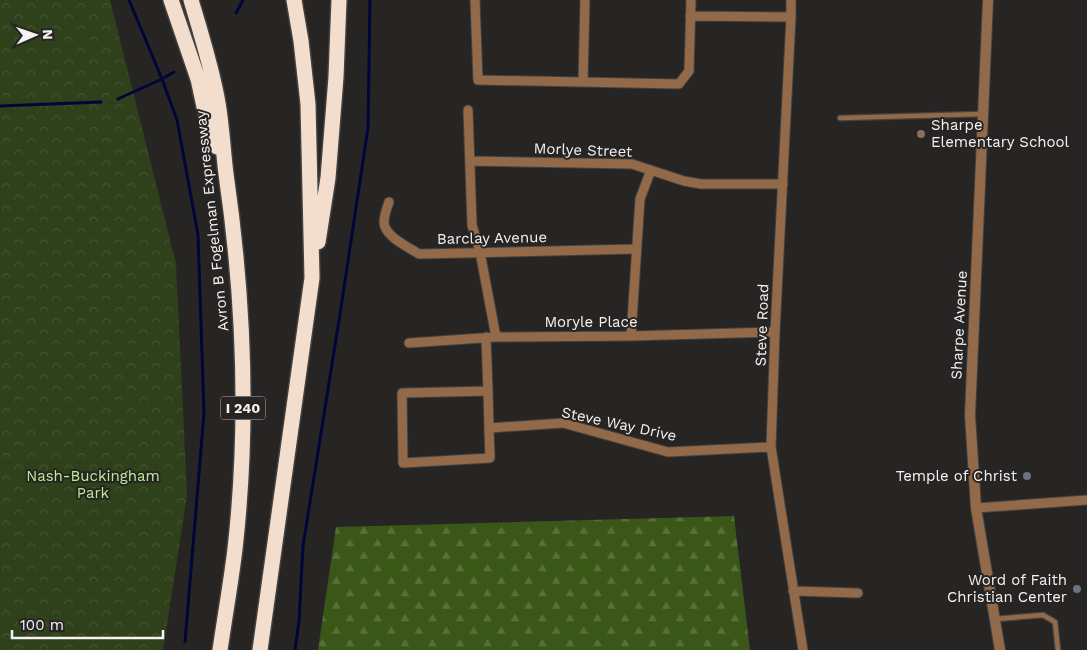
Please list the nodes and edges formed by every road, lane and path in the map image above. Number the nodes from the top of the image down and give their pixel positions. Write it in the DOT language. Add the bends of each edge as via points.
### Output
graph roads {
  1 [pos="171,0"];
  2 [pos="191,0"];
  3 [pos="294,0"];
  4 [pos="338,0"];
  5 [pos="475,0"];
  6 [pos="585,0"];
  7 [pos="691,0"];
  8 [pos="791,0"];
  9 [pos="988,0"];
  10 [pos="690,16"];
  11 [pos="791,17"];
  12 [pos="583,82"];
  13 [pos="468,110"];
  14 [pos="983,114"];
  15 [pos="840,118"];
  16 [pos="470,161"];
  17 [pos="225,167"];
  18 [pos="651,170"];
  19 [pos="783,184"];
  20 [pos="389,202"];
  21 [pos="636,249"];
  22 [pos="480,252"];
  23 [pos="312,278"];
  24 [pos="775,332"];
  25 [pos="496,336"];
  26 [pos="631,336"];
  27 [pos="486,337"];
  28 [pos="409,343"];
  29 [pos="488,390"];
  30 [pos="490,428"];
  31 [pos="771,447"];
  32 [pos="1087,500"];
  33 [pos="976,508"];
  34 [pos="793,592"];
  35 [pos="858,593"];
  36 [pos="994,619"];
  37 [pos="220,650"];
  38 [pos="260,650"];
  39 [pos="803,650"];
  40 [pos="1000,650"];
  41 [pos="1058,650"];
  1 -- 17 [label="highway"];
  2 -- 17 [label="highway, Avron B Fogelman Expressway / I 240" via="218,103"];
  3 -- 23 [label="highway" via="308,104"];
  4 -- 23 [label="highway" via="328,178"];
  5 -- 12 [label="street" via="478,80"];
  6 -- 12 [label="street"];
  7 -- 10 [label="street"];
  8 -- 11 [label="street, Steve Road"];
  9 -- 14 [label="street, Sharpe Avenue"];
  10 -- 11 [label="street"];
  10 -- 12 [label="street" via="689,70 679,84"];
  11 -- 19 [label="street, Steve Road"];
  13 -- 16 [label="street"];
  14 -- 15 [label="lane"];
  14 -- 33 [label="street, Sharpe Avenue" via="970,415"];
  16 -- 18 [label="street, Morlye Street" via="632,164"];
  16 -- 22 [label="street" via="472,225"];
  17 -- 37 [label="highway, Avron B Fogelman Expressway / I 240" via="238,275 243,416 235,548"];
  18 -- 19 [label="street, Morlye Street" via="701,184"];
  18 -- 21 [label="street" via="640,199"];
  19 -- 24 [label="street, Steve Road"];
  20 -- 22 [label="street, Barclay Avenue" via="385,227 399,242 419,254"];
  21 -- 22 [label="street, Barclay Avenue"];
  21 -- 26 [label="street"];
  22 -- 25 [label="street"];
  23 -- 38 [label="highway"];
  24 -- 26 [label="street, Moryle Place"];
  24 -- 31 [label="street, Steve Road"];
  25 -- 26 [label="street, Moryle Place"];
  25 -- 27 [label="street, Moryle Place"];
  27 -- 28 [label="street, Moryle Place"];
  27 -- 29 [label="street"];
  29 -- 30 [label="street"];
  29 -- 30 [label="street" via="402,393 403,463 490,458"];
  30 -- 31 [label="street, Steve Way Drive" via="563,423 668,452"];
  31 -- 34 [label="street, Steve Road"];
  32 -- 33 [label="street"];
  33 -- 36 [label="street, Sharpe Avenue"];
  34 -- 35 [label="street"];
  34 -- 39 [label="street, Steve Road"];
  36 -- 40 [label="street, Sharpe Avenue"];
  36 -- 41 [label="lane" via="1043,615 1055,622"];
}
